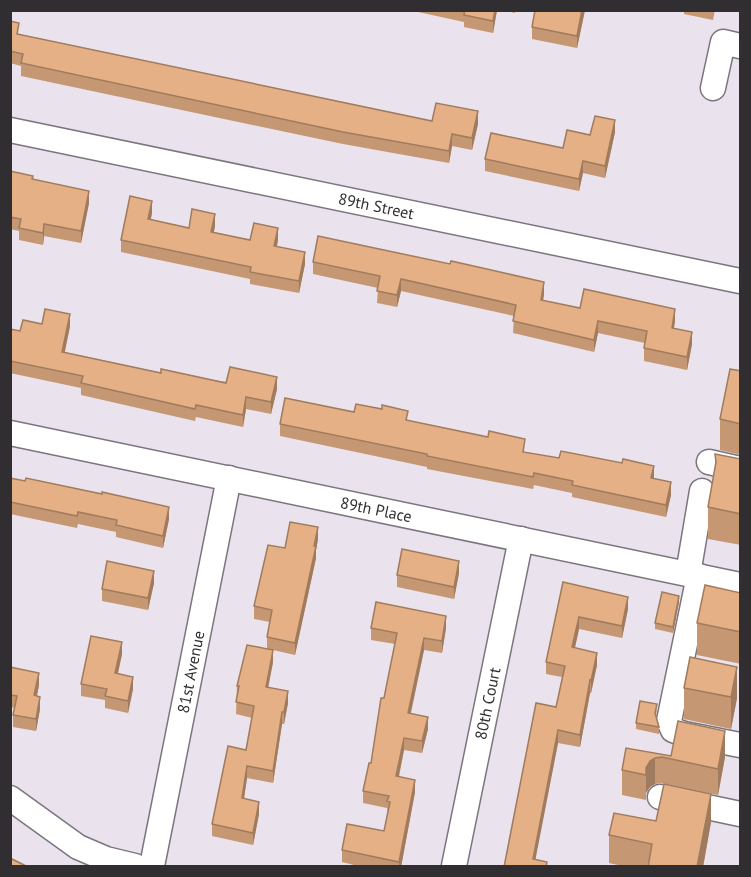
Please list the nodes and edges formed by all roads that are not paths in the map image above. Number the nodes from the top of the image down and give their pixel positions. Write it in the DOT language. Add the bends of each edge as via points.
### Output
graph roads {
  1 [pos="741,46"];
  2 [pos="713,88"];
  3 [pos="10,130"];
  4 [pos="741,281"];
  5 [pos="10,433"];
  6 [pos="709,462"];
  7 [pos="741,469"];
  8 [pos="229,478"];
  9 [pos="702,491"];
  10 [pos="520,539"];
  11 [pos="694,575"];
  12 [pos="741,585"];
  13 [pos="741,745"];
  14 [pos="660,797"];
  15 [pos="10,798"];
  16 [pos="741,814"];
  17 [pos="135,867"];
  18 [pos="152,867"];
  19 [pos="454,867"];
  1 -- 2 [label="street" via="723,42"];
  3 -- 4 [label="street, 89th Street"];
  5 -- 8 [label="street, 89th Place"];
  6 -- 7 [label="street"];
  8 -- 10 [label="street, 89th Place"];
  8 -- 18 [label="street, 81st Avenue"];
  9 -- 11 [label="street"];
  10 -- 11 [label="street, 89th Place"];
  10 -- 19 [label="street, 80th Court"];
  11 -- 12 [label="street, 89th Place"];
  11 -- 13 [label="street" via="669,721 673,729 684,734"];
  14 -- 16 [label="street"];
  15 -- 17 [label="street" via="78,847"];
}
